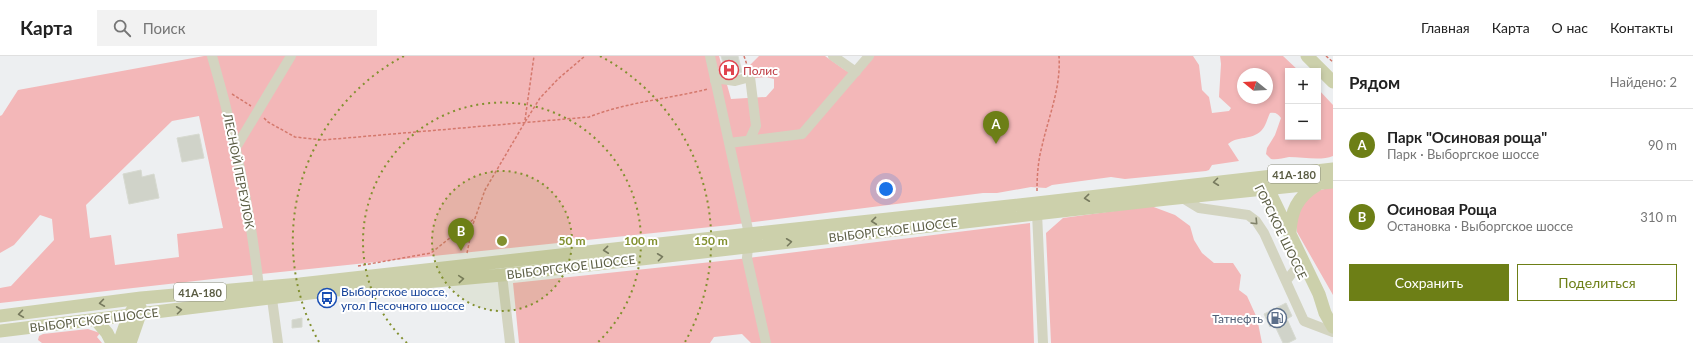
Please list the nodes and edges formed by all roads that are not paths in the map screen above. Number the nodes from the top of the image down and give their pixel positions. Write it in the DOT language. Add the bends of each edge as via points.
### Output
graph roads {
  1 [pos="212,56"];
  2 [pos="291,56"];
  3 [pos="710,56"];
  4 [pos="833,56"];
  5 [pos="869,56"];
  6 [pos="1307,56"];
  7 [pos="1317,56"];
  8 [pos="856,72"];
  9 [pos="1333,72"];
  10 [pos="1333,82"];
  11 [pos="716,84"];
  12 [pos="750,139"];
  13 [pos="728,143"];
  14 [pos="235,149"];
  15 [pos="1333,169"];
  16 [pos="1255,178"];
  17 [pos="1333,182"];
  18 [pos="1318,184"];
  19 [pos="1264,190"];
  20 [pos="1181,197"];
  21 [pos="1037,214"];
  22 [pos="1290,235"];
  23 [pos="749,240"];
  24 [pos="1298,266"];
  25 [pos="502,275"];
  26 [pos="1286,281"];
  27 [pos="259,287"];
  28 [pos="141,298"];
  29 [pos="272,299"];
  30 [pos="1326,313"];
  31 [pos="134,315"];
  32 [pos="0,316"];
  33 [pos="96,320"];
  34 [pos="1333,327"];
  35 [pos="0,331"];
  36 [pos="1333,332"];
  37 [pos="112,343"];
  38 [pos="119,343"];
  39 [pos="130,343"];
  40 [pos="278,343"];
  41 [pos="510,343"];
  42 [pos="766,343"];
  43 [pos="1044,343"];
  1 -- 14 [label="street, ЛЕСНОЙ ПЕРЕУЛОК"];
  2 -- 14 [label="street"];
  3 -- 11 [label="street"];
  4 -- 8 [label="street"];
  5 -- 8 [label="street"];
  6 -- 10 [label="main road"];
  7 -- 9 [label="main road"];
  8 -- 12 [label="street" via="802,134"];
  11 -- 12 [label="street" via="722,79 735,81 750,77 756,126"];
  11 -- 13 [label="street"];
  12 -- 13 [label="street"];
  13 -- 23 [label="street"];
  14 -- 27 [label="street, ЛЕСНОЙ ПЕРЕУЛОК" via="254,244"];
  15 -- 16 [label="main road, ВЫБОРГСКОЕ ШОССЕ / 41А-180"];
  16 -- 19 [label="main road, ГОРСКОЕ ШОССЕ"];
  16 -- 23 [label="main road, ВЫБОРГСКОЕ ШОССЕ / 41А-180, one-way"];
  17 -- 18 [label="main road, ВЫБОРГСКОЕ ШОССЕ / 41А-180"];
  18 -- 19 [label="main road, ВЫБОРГСКОЕ ШОССЕ / 41А-180"];
  18 -- 22 [label="main road" via="1298,201 1291,217"];
  19 -- 20 [label="main road, ВЫБОРГСКОЕ ШОССЕ / 41А-180"];
  19 -- 22 [label="main road, ГОРСКОЕ ШОССЕ"];
  19 -- 24 [label="main road, ГОРСКОЕ ШОССЕ"];
  20 -- 21 [label="main road, ВЫБОРГСКОЕ ШОССЕ / 41А-180"];
  20 -- 26 [label="street, one-way" via="1199,208 1248,215 1256,221"];
  23 -- 21 [label="main road, ВЫБОРГСКОЕ ШОССЕ / 41А-180, one-way"];
  21 -- 43 [label="street"];
  22 -- 30 [label="main road, ГОРСКОЕ ШОССЕ"];
  25 -- 23 [label="main road, ВЫБОРГСКОЕ ШОССЕ / 41А-180, one-way"];
  23 -- 27 [label="main road, ВЫБОРГСКОЕ ШОССЕ / 41А-180, one-way"];
  23 -- 42 [label="street" via="747,258"];
  24 -- 26 [label="street"];
  24 -- 30 [label="main road, ГОРСКОЕ ШОССЕ" via="1314,298"];
  29 -- 25 [label="main road, ВЫБОРГСКОЕ ШОССЕ / 41А-180, one-way" via="326,291"];
  25 -- 41 [label="street"];
  26 -- 36 [label="street" via="1304,321"];
  27 -- 28 [label="main road, ВЫБОРГСКОЕ ШОССЕ / 41А-180"];
  28 -- 31 [label="main road"];
  28 -- 32 [label="main road, ВЫБОРГСКОЕ ШОССЕ / 41А-180, one-way"];
  31 -- 29 [label="main road, ВЫБОРГСКОЕ ШОССЕ / 41А-180, one-way"];
  29 -- 40 [label="street"];
  30 -- 34 [label="main road, ГОРСКОЕ ШОССЕ"];
  31 -- 33 [label="main road, ВЫБОРГСКОЕ ШОССЕ / 41А-180"];
  31 -- 38 [label="main road"];
  31 -- 39 [label="main road"];
  33 -- 35 [label="main road, ВЫБОРГСКОЕ ШОССЕ / 41А-180"];
  33 -- 37 [label="main road"];
}
